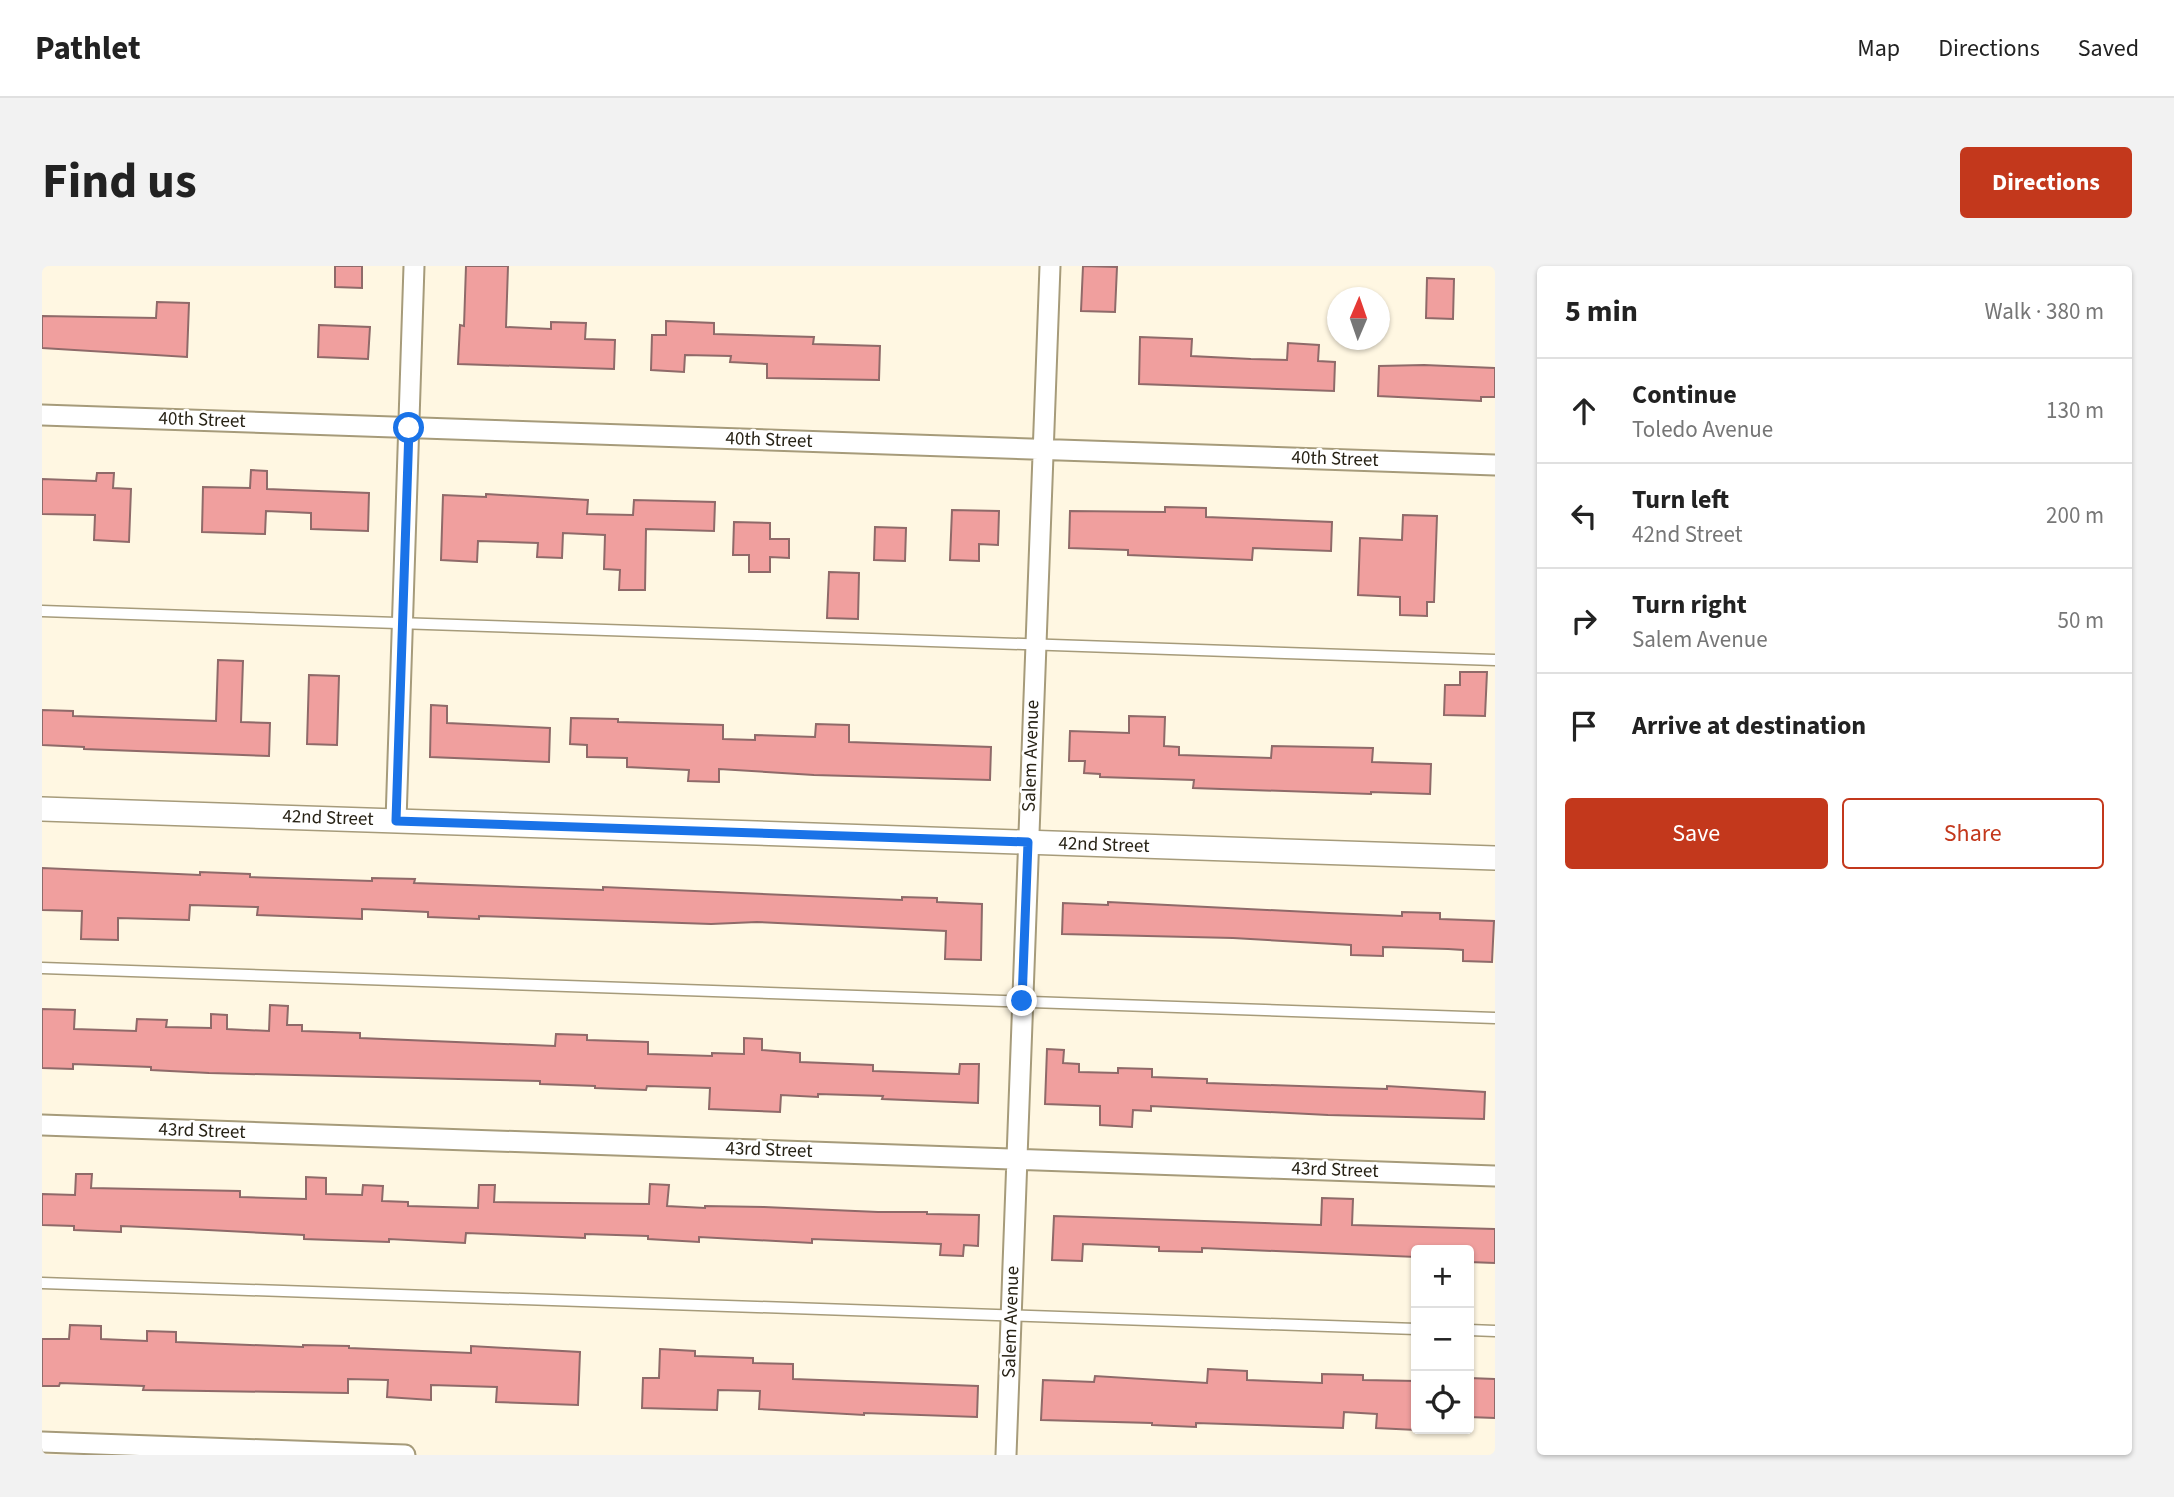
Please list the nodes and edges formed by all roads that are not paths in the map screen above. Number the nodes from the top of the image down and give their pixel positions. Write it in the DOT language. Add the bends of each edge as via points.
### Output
graph roads {
  1 [pos="414,266"];
  2 [pos="1050,266"];
  3 [pos="42,415"];
  4 [pos="409,428"];
  5 [pos="1043,449"];
  6 [pos="1495,465"];
  7 [pos="42,611"];
  8 [pos="403,625"];
  9 [pos="1036,645"];
  10 [pos="1495,660"];
  11 [pos="42,808"];
  12 [pos="396,821"];
  13 [pos="1028,842"];
  14 [pos="1495,859"];
  15 [pos="42,968"];
  16 [pos="1022,1001"];
  17 [pos="1495,1018"];
  18 [pos="42,1125"];
  19 [pos="1017,1159"];
  20 [pos="1495,1175"];
  21 [pos="42,1283"];
  22 [pos="1011,1315"];
  23 [pos="1411,1329"];
  24 [pos="1474,1330"];
  25 [pos="1495,1331"];
  26 [pos="42,1442"];
  27 [pos="405,1455"];
  28 [pos="1006,1455"];
  1 -- 4 [label="street"];
  2 -- 5 [label="street, Salem Avenue"];
  3 -- 4 [label="street, 40th Street"];
  4 -- 5 [label="street, 40th Street"];
  4 -- 8 [label="street"];
  5 -- 6 [label="street, 40th Street"];
  5 -- 9 [label="street, Salem Avenue"];
  7 -- 8 [label="lane"];
  8 -- 9 [label="lane"];
  8 -- 12 [label="street"];
  9 -- 10 [label="lane"];
  9 -- 13 [label="street, Salem Avenue"];
  11 -- 12 [label="street, 42nd Street"];
  12 -- 13 [label="street, 42nd Street"];
  13 -- 14 [label="street, 42nd Street"];
  13 -- 16 [label="street, Salem Avenue"];
  15 -- 16 [label="lane"];
  16 -- 17 [label="lane"];
  16 -- 19 [label="street, Salem Avenue"];
  18 -- 19 [label="street, 43rd Street"];
  19 -- 20 [label="street, 43rd Street"];
  19 -- 22 [label="street, Salem Avenue"];
  21 -- 22 [label="lane"];
  22 -- 23 [label="lane"];
  22 -- 28 [label="street, Salem Avenue"];
  24 -- 25 [label="lane"];
  26 -- 27 [label="street"];
}
